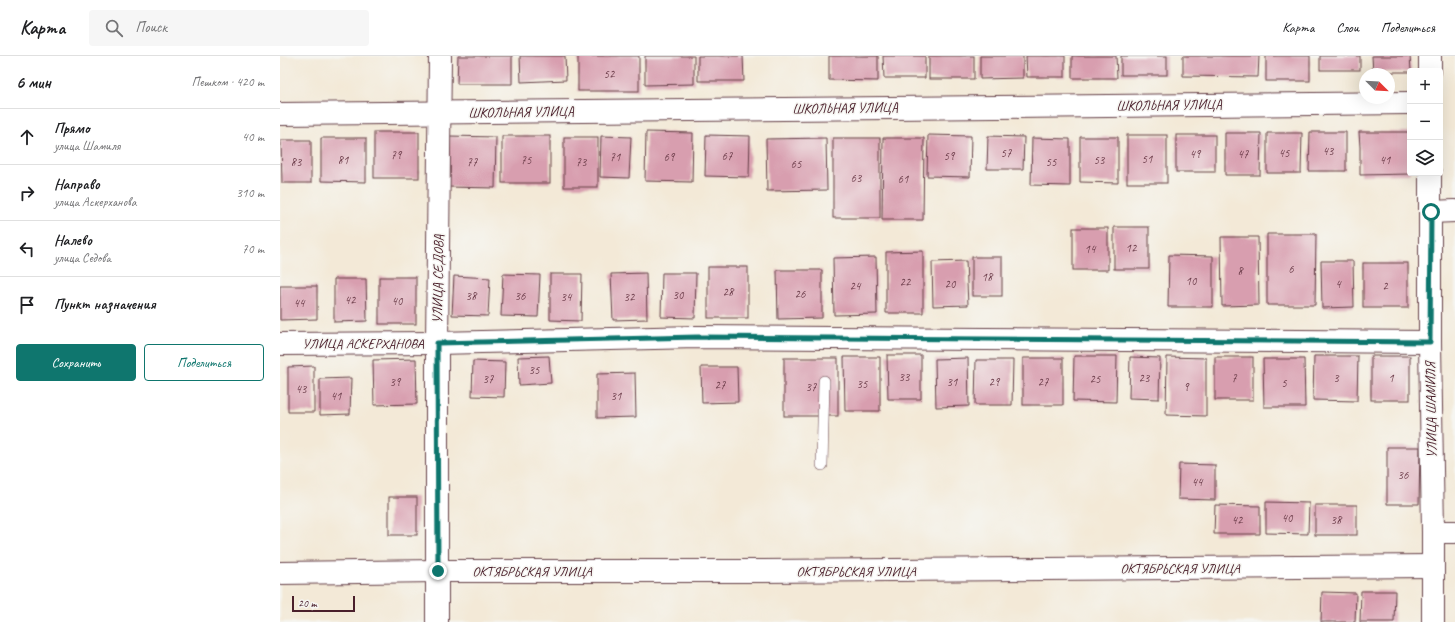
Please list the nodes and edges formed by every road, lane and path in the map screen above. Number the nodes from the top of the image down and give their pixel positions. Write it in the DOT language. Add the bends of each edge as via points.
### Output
graph roads {
  1 [pos="440,56"];
  2 [pos="1430,56"];
  3 [pos="1430,68"];
  4 [pos="1407,103"];
  5 [pos="440,113"];
  6 [pos="280,114"];
  7 [pos="1430,176"];
  8 [pos="1455,211"];
  9 [pos="1431,212"];
  10 [pos="1430,342"];
  11 [pos="437,343"];
  12 [pos="280,344"];
  13 [pos="824,381"];
  14 [pos="822,465"];
  15 [pos="1433,532"];
  16 [pos="1455,532"];
  17 [pos="1433,566"];
  18 [pos="438,571"];
  19 [pos="280,573"];
  20 [pos="437,622"];
  21 [pos="1433,622"];
  1 -- 5 [label="street, УЛИЦА СЕДОВА"];
  2 -- 3 [label="street"];
  4 -- 5 [label="street, ШКОЛЬНАЯ УЛИЦА"];
  5 -- 6 [label="street, ШКОЛЬНАЯ УЛИЦА"];
  5 -- 11 [label="street, УЛИЦА СЕДОВА"];
  7 -- 9 [label="street, УЛИЦА ШАМИЛЯ"];
  8 -- 9 [label="street"];
  9 -- 10 [label="street, УЛИЦА ШАМИЛЯ"];
  10 -- 11 [label="street, УЛИЦА АСКЕРХАНОВА" via="698,337"];
  10 -- 15 [label="street, УЛИЦА ШАМИЛЯ"];
  11 -- 12 [label="street, УЛИЦА АСКЕРХАНОВА"];
  11 -- 18 [label="street, УЛИЦА СЕДОВА"];
  13 -- 14 [label="lane"];
  15 -- 16 [label="street"];
  15 -- 17 [label="street, УЛИЦА ШАМИЛЯ"];
  17 -- 18 [label="street, ОКТЯБРЬСКАЯ УЛИЦА"];
  17 -- 21 [label="street, УЛИЦА ШАМИЛЯ"];
  18 -- 19 [label="street, ОКТЯБРЬСКАЯ УЛИЦА"];
  18 -- 20 [label="street, УЛИЦА СЕДОВА"];
}
